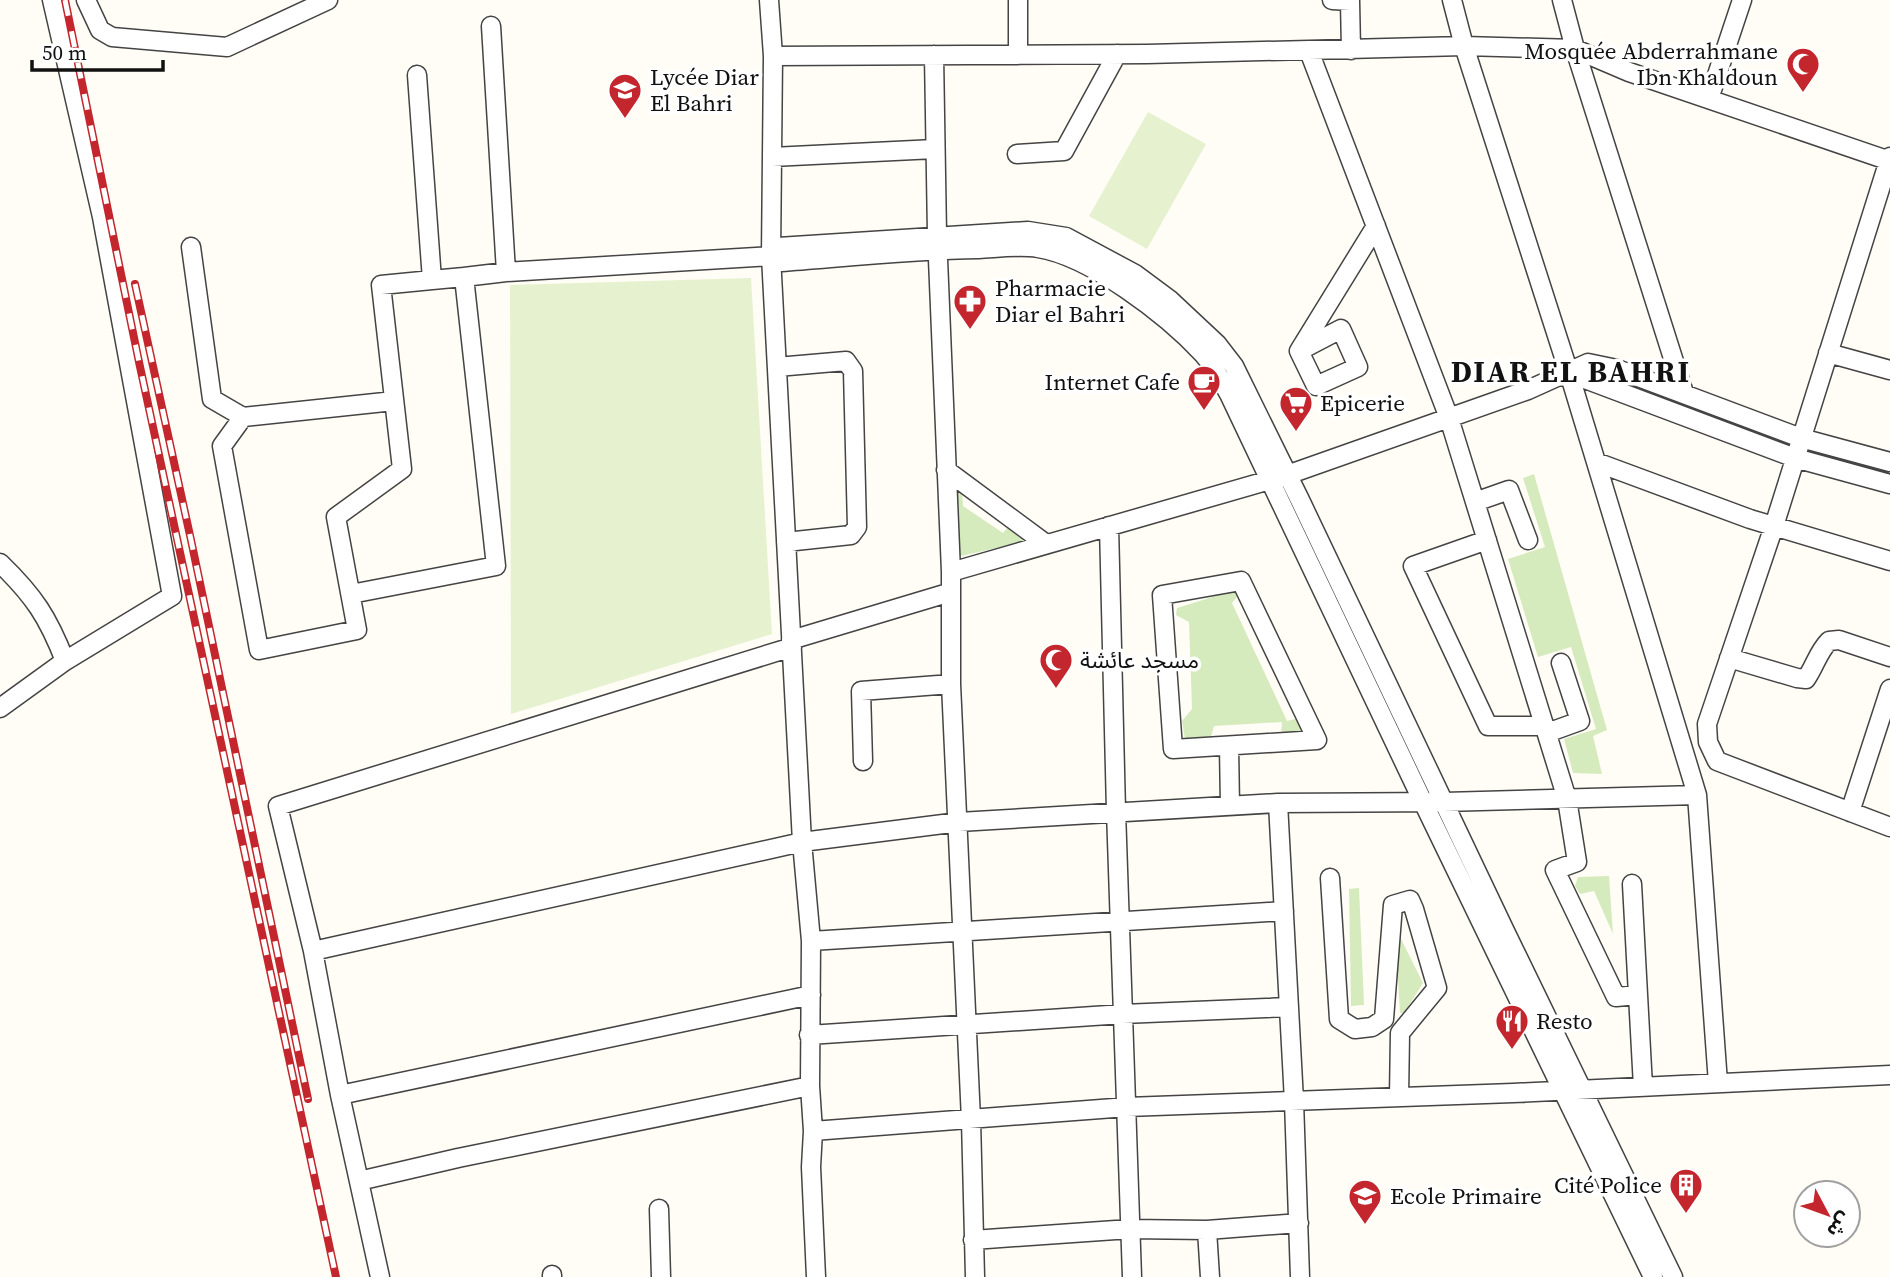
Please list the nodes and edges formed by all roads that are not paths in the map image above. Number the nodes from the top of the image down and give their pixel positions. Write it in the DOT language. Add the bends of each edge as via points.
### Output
graph roads {
  1 [pos="52,0"];
  2 [pos="86,0"];
  3 [pos="328,0"];
  4 [pos="769,0"];
  5 [pos="1018,0"];
  6 [pos="1332,0"];
  7 [pos="1452,0"];
  8 [pos="1562,0"];
  9 [pos="1742,0"];
  10 [pos="491,26"];
  11 [pos="1464,46"];
  12 [pos="1351,50"];
  13 [pos="1575,50"];
  14 [pos="1309,51"];
  15 [pos="1117,54"];
  16 [pos="934,55"];
  17 [pos="1018,55"];
  18 [pos="774,56"];
  19 [pos="417,75"];
  20 [pos="1709,100"];
  21 [pos="935,149"];
  22 [pos="1017,153"];
  23 [pos="772,157"];
  24 [pos="1890,159"];
  25 [pos="1376,226"];
  26 [pos="937,242"];
  27 [pos="191,247"];
  28 [pos="771,256"];
  29 [pos="506,272"];
  30 [pos="464,277"];
  31 [pos="432,280"];
  32 [pos="1299,351"];
  33 [pos="1828,353"];
  34 [pos="776,367"];
  35 [pos="1890,370"];
  36 [pos="1569,373"];
  37 [pos="1684,393"];
  38 [pos="394,401"];
  39 [pos="243,417"];
  40 [pos="1449,418"];
  41 [pos="1801,438"];
  42 [pos="1794,457"];
  43 [pos="1890,462"];
  44 [pos="1596,463"];
  45 [pos="946,470"];
  46 [pos="1287,475"];
  47 [pos="1268,481"];
  48 [pos="1890,484"];
  49 [pos="1475,502"];
  50 [pos="1109,526"];
  51 [pos="1774,526"];
  52 [pos="1487,540"];
  53 [pos="1528,540"];
  54 [pos="786,542"];
  55 [pos="1046,544"];
  56 [pos="1890,561"];
  57 [pos="0,563"];
  58 [pos="951,572"];
  59 [pos="951,592"];
  60 [pos="351,594"];
  61 [pos="792,644"];
  62 [pos="1890,657"];
  63 [pos="1729,658"];
  64 [pos="65,662"];
  65 [pos="1561,663"];
  66 [pos="951,684"];
  67 [pos="1890,689"];
  68 [pos="0,708"];
  69 [pos="1546,729"];
  70 [pos="1229,746"];
  71 [pos="863,761"];
  72 [pos="1697,795"];
  73 [pos="1567,799"];
  74 [pos="1423,802"];
  75 [pos="1444,802"];
  76 [pos="1278,803"];
  77 [pos="1230,806"];
  78 [pos="1116,811"];
  79 [pos="1850,812"];
  80 [pos="958,822"];
  81 [pos="1890,827"];
  82 [pos="802,842"];
  83 [pos="1330,878"];
  84 [pos="1632,884"];
  85 [pos="1284,911"];
  86 [pos="1120,922"];
  87 [pos="962,932"];
  88 [pos="811,942"];
  89 [pos="313,951"];
  90 [pos="811,995"];
  91 [pos="1638,995"];
  92 [pos="1289,1007"];
  93 [pos="1123,1014"];
  94 [pos="1384,1019"];
  95 [pos="965,1025"];
  96 [pos="1400,1033"];
  97 [pos="809,1035"];
  98 [pos="1890,1075"];
  99 [pos="1718,1083"];
  100 [pos="810,1086"];
  101 [pos="1643,1087"];
  102 [pos="1582,1089"];
  103 [pos="1563,1090"];
  104 [pos="340,1095"];
  105 [pos="1399,1097"];
  106 [pos="1294,1101"];
  107 [pos="1127,1107"];
  108 [pos="971,1120"];
  109 [pos="813,1131"];
  110 [pos="359,1181"];
  111 [pos="659,1209"];
  112 [pos="1299,1223"];
  113 [pos="1130,1229"];
  114 [pos="1208,1230"];
  115 [pos="974,1240"];
  116 [pos="380,1277"];
  117 [pos="662,1277"];
  118 [pos="816,1277"];
  119 [pos="975,1277"];
  120 [pos="1132,1277"];
  121 [pos="1210,1277"];
  122 [pos="1300,1277"];
  123 [pos="1653,1277"];
  124 [pos="1673,1277"];
  1 -- 64 [label="street" via="102,217 172,596"];
  2 -- 3 [label="street" via="100,30 112,37 227,47"];
  4 -- 18 [label="street"];
  5 -- 17 [label="street"];
  6 -- 12 [label="street" via="1349,1"];
  7 -- 11 [label="street"];
  8 -- 13 [label="street"];
  9 -- 20 [label="street"];
  10 -- 29 [label="street"];
  11 -- 12 [label="street"];
  11 -- 13 [label="street"];
  11 -- 36 [label="street"];
  12 -- 14 [label="street"];
  13 -- 20 [label="street"];
  13 -- 37 [label="street"];
  14 -- 15 [label="street"];
  14 -- 25 [label="street"];
  15 -- 17 [label="street"];
  15 -- 22 [label="street" via="1064,151"];
  16 -- 17 [label="street"];
  16 -- 18 [label="street"];
  16 -- 21 [label="street"];
  18 -- 23 [label="street"];
  19 -- 31 [label="street"];
  20 -- 24 [label="street"];
  21 -- 23 [label="street"];
  21 -- 26 [label="street"];
  23 -- 28 [label="street"];
  24 -- 33 [label="street"];
  25 -- 32 [label="street"];
  25 -- 40 [label="street"];
  26 -- 28 [label="street" via="778,247"];
  26 -- 45 [label="street"];
  26 -- 46 [label="street" via="1028,231 1066,237 1135,274 1194,321 1234,366"];
  26 -- 47 [label="street" via="1056,252 1139,299 1182,334 1219,375"];
  27 -- 39 [label="street" via="212,400"];
  28 -- 29 [label="street"];
  28 -- 34 [label="street"];
  29 -- 30 [label="street"];
  30 -- 31 [label="street"];
  30 -- 60 [label="street" via="496,566"];
  31 -- 38 [label="street" via="381,285"];
  33 -- 35 [label="street"];
  33 -- 41 [label="street"];
  34 -- 54 [label="street"];
  34 -- 54 [label="street" via="846,361 853,371 857,527 851,535"];
  36 -- 37 [label="street" via="1588,363"];
  36 -- 40 [label="street"];
  36 -- 42 [label="street"];
  36 -- 44 [label="street"];
  37 -- 41 [label="street"];
  38 -- 39 [label="street"];
  38 -- 60 [label="street" via="402,469 336,517"];
  39 -- 60 [label="street" via="222,446 259,650 357,630"];
  40 -- 46 [label="street"];
  40 -- 49 [label="street"];
  41 -- 42 [label="street"];
  41 -- 43 [label="street"];
  42 -- 48 [label="street"];
  42 -- 51 [label="street"];
  44 -- 51 [label="street"];
  44 -- 72 [label="street"];
  45 -- 55 [label="street"];
  45 -- 58 [label="street"];
  46 -- 47 [label="street"];
  46 -- 75 [label="street"];
  47 -- 50 [label="street"];
  47 -- 74 [label="street"];
  49 -- 52 [label="street"];
  49 -- 53 [label="street" via="1509,490"];
  50 -- 55 [label="street"];
  50 -- 78 [label="street"];
  51 -- 56 [label="street"];
  51 -- 63 [label="street"];
  52 -- 69 [label="street"];
  52 -- 69 [label="street" via="1413,566 1488,726"];
  54 -- 61 [label="street"];
  55 -- 58 [label="street"];
  57 -- 64 [label="street" via="39,605"];
  58 -- 59 [label="street"];
  59 -- 61 [label="street"];
  59 -- 66 [label="street"];
  61 -- 82 [label="street"];
  61 -- 89 [label="street" via="278,806"];
  62 -- 63 [label="street" via="1839,640 1829,641 1820,649 1806,679"];
  63 -- 79 [label="street" via="1707,724 1708,742 1717,761"];
  64 -- 68 [label="street"];
  65 -- 69 [label="street" via="1580,721"];
  66 -- 71 [label="street" via="861,691"];
  66 -- 80 [label="street"];
  67 -- 79 [label="street"];
  69 -- 73 [label="street"];
  70 -- 70 [label="street" via="1173,749 1163,595 1241,581 1317,740"];
  70 -- 77 [label="street"];
  72 -- 73 [label="street"];
  72 -- 99 [label="street"];
  73 -- 75 [label="street"];
  73 -- 91 [label="street" via="1577,862 1555,870 1616,997"];
  74 -- 75 [label="street"];
  74 -- 76 [label="street"];
  74 -- 103 [label="street"];
  75 -- 102 [label="street"];
  76 -- 77 [label="street"];
  76 -- 85 [label="street"];
  77 -- 78 [label="street"];
  78 -- 80 [label="street"];
  78 -- 86 [label="street"];
  79 -- 81 [label="street"];
  80 -- 82 [label="street"];
  80 -- 87 [label="street"];
  82 -- 88 [label="street"];
  82 -- 89 [label="street"];
  83 -- 94 [label="street" via="1339,1019 1355,1029"];
  84 -- 91 [label="street"];
  85 -- 86 [label="street"];
  85 -- 92 [label="street"];
  86 -- 87 [label="street"];
  86 -- 93 [label="street"];
  87 -- 88 [label="street"];
  87 -- 95 [label="street"];
  88 -- 90 [label="street"];
  89 -- 104 [label="street"];
  90 -- 97 [label="street"];
  90 -- 104 [label="street"];
  91 -- 101 [label="street"];
  92 -- 93 [label="street"];
  92 -- 106 [label="street"];
  93 -- 95 [label="street"];
  93 -- 107 [label="street"];
  94 -- 96 [label="street"];
  94 -- 96 [label="street" via="1393,905 1410,901 1437,988"];
  95 -- 97 [label="street"];
  95 -- 108 [label="street"];
  96 -- 105 [label="street"];
  97 -- 100 [label="street"];
  98 -- 99 [label="street"];
  99 -- 101 [label="street"];
  100 -- 109 [label="street"];
  100 -- 110 [label="street"];
  101 -- 102 [label="street"];
  102 -- 103 [label="street"];
  102 -- 124 [label="street"];
  103 -- 105 [label="street"];
  103 -- 123 [label="street"];
  104 -- 110 [label="street"];
  105 -- 106 [label="street"];
  106 -- 107 [label="street"];
  106 -- 112 [label="street"];
  107 -- 108 [label="street"];
  107 -- 113 [label="street"];
  108 -- 109 [label="street"];
  108 -- 115 [label="street"];
  109 -- 118 [label="street"];
  110 -- 116 [label="street"];
  111 -- 117 [label="street"];
  112 -- 114 [label="street"];
  112 -- 122 [label="street"];
  113 -- 114 [label="street"];
  113 -- 115 [label="street"];
  113 -- 120 [label="street"];
  114 -- 121 [label="street"];
  115 -- 119 [label="street"];
}
